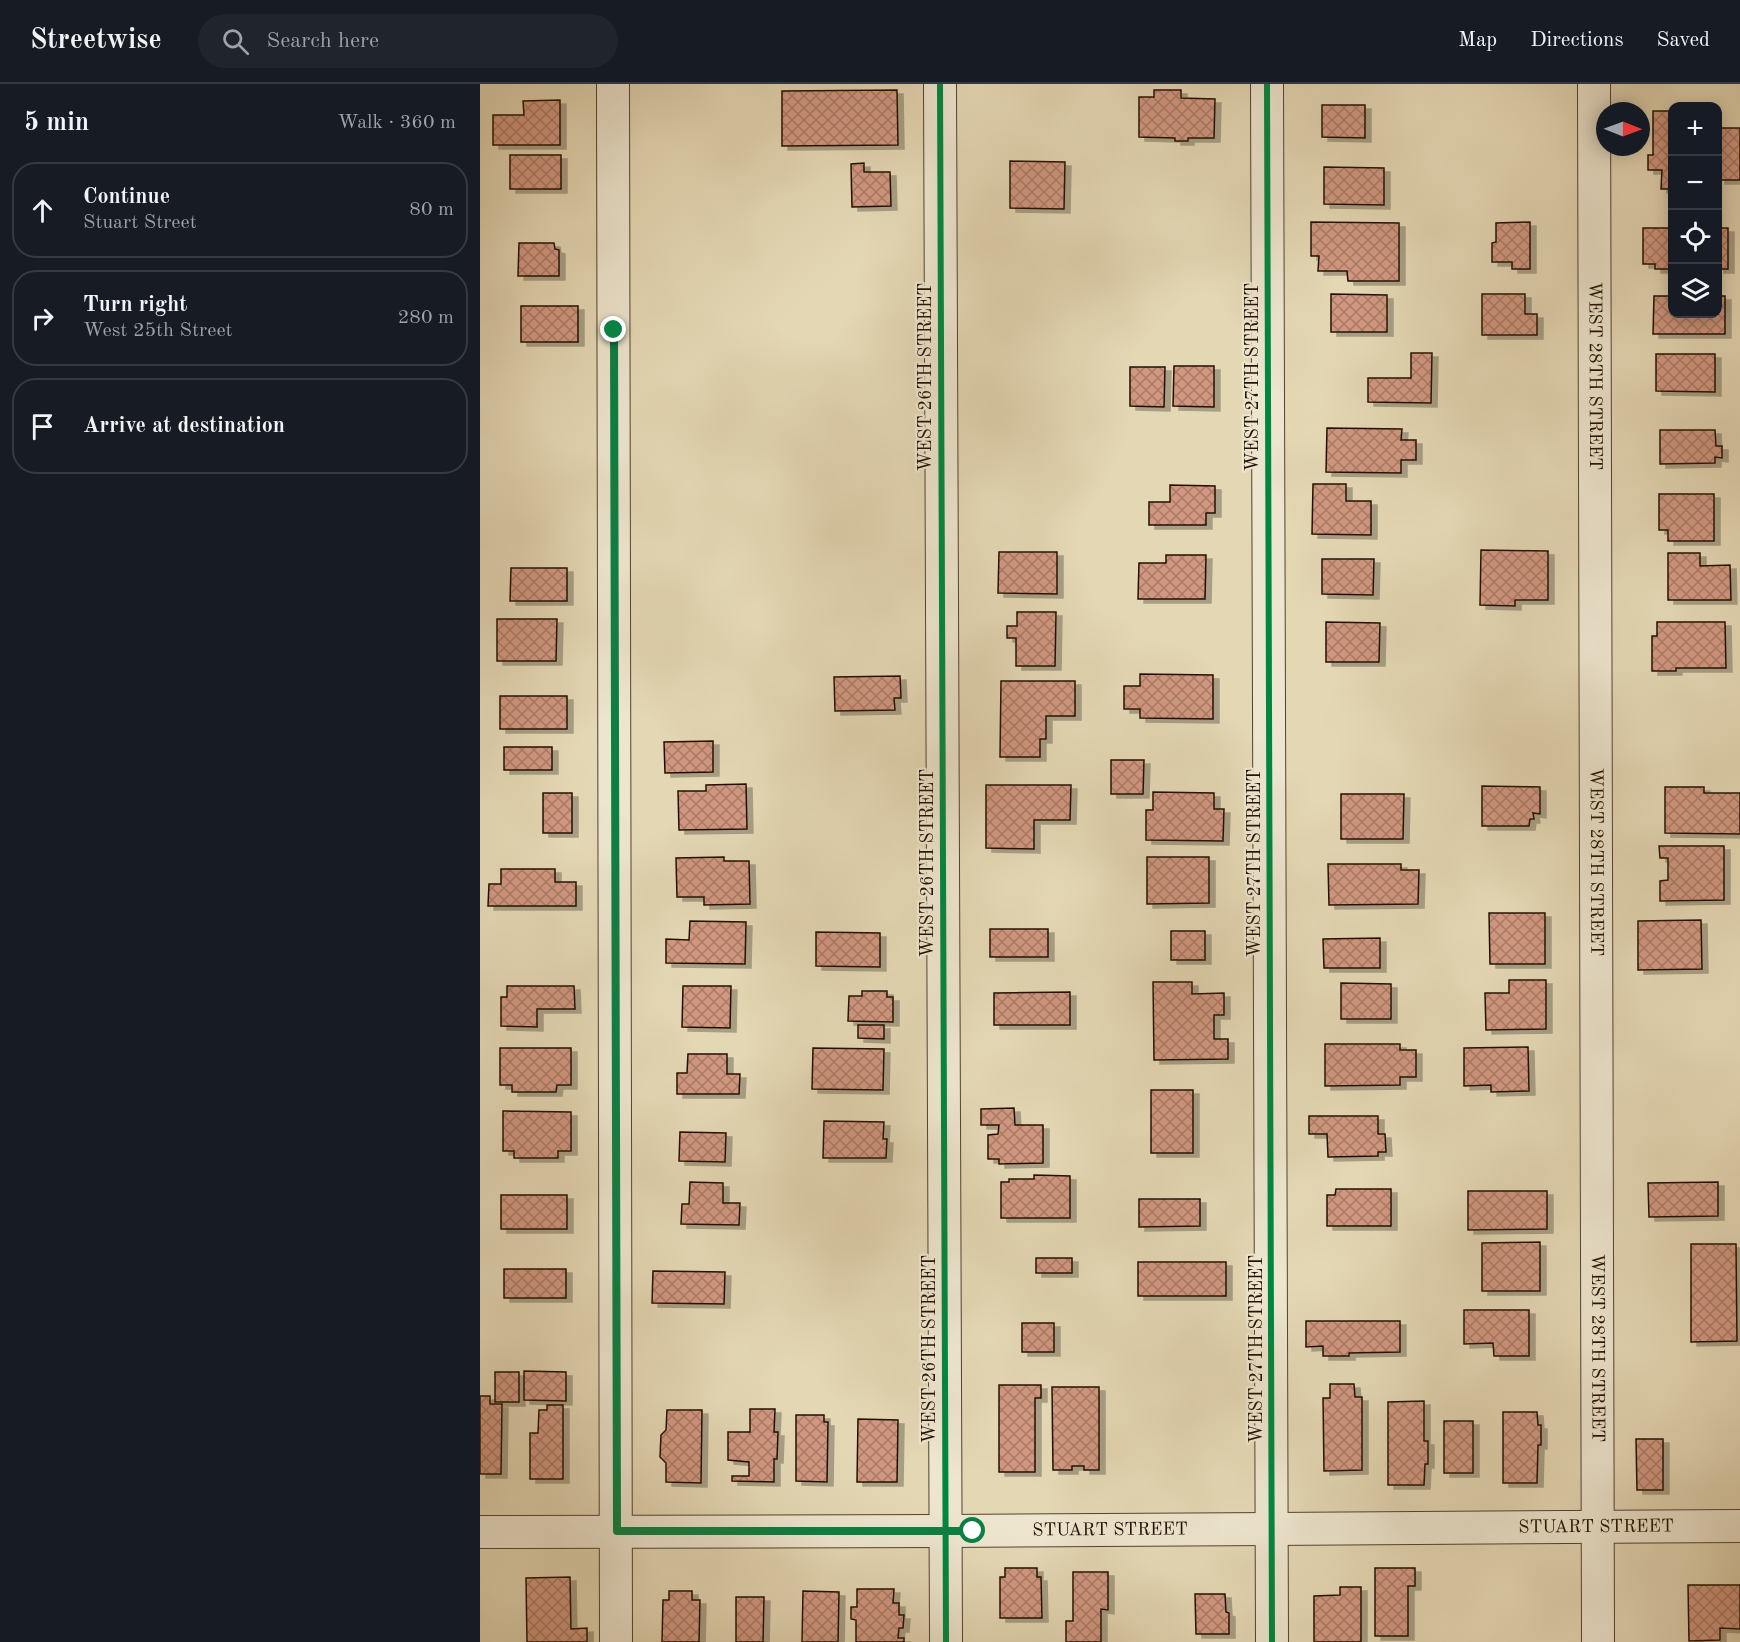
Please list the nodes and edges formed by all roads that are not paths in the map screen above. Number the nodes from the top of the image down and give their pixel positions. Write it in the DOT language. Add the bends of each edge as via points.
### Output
graph roads {
  1 [pos="613,84"];
  2 [pos="940,84"];
  3 [pos="1267,84"];
  4 [pos="1594,84"];
  5 [pos="1597,1526"];
  6 [pos="1740,1526"];
  7 [pos="1272,1528"];
  8 [pos="617,1531"];
  9 [pos="945,1531"];
  10 [pos="480,1532"];
  11 [pos="616,1642"];
  12 [pos="946,1642"];
  13 [pos="1272,1642"];
  14 [pos="1598,1642"];
  1 -- 8 [label="street"];
  2 -- 9 [label="street, WEST 26TH STREET"];
  3 -- 7 [label="street, WEST 27TH STREET"];
  4 -- 5 [label="street, WEST 28TH STREET"];
  5 -- 6 [label="street, STUART STREET"];
  5 -- 7 [label="street, STUART STREET"];
  5 -- 14 [label="street, WEST 28TH STREET"];
  7 -- 9 [label="street, STUART STREET"];
  7 -- 13 [label="street, WEST 27TH STREET"];
  8 -- 9 [label="street, STUART STREET"];
  8 -- 10 [label="street, STUART STREET"];
  8 -- 11 [label="street"];
  9 -- 12 [label="street, WEST 26TH STREET"];
}
